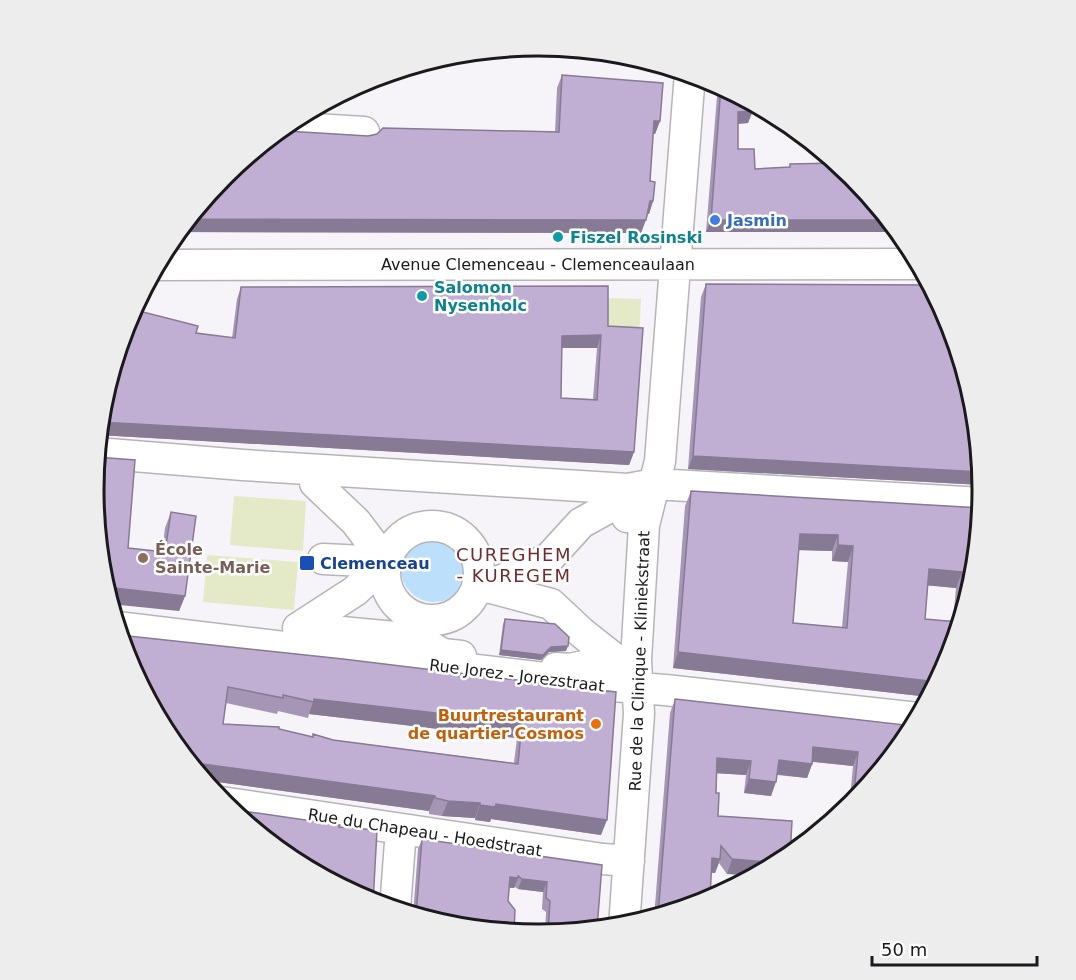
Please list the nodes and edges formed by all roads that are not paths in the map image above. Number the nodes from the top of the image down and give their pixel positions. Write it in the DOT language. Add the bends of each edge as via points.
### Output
graph roads {
  1 [pos="689,83"];
  2 [pos="299,128"];
  3 [pos="364,132"];
  4 [pos="908,264"];
  5 [pos="167,265"];
  6 [pos="674,265"];
  7 [pos="105,454"];
  8 [pos="315,483"];
  9 [pos="654,484"];
  10 [pos="972,502"];
  11 [pos="323,559"];
  12 [pos="386,562"];
  13 [pos="481,586"];
  14 [pos="126,628"];
  15 [pos="418,629"];
  16 [pos="623,671"];
  17 [pos="908,716"];
  18 [pos="239,805"];
  19 [pos="401,829"];
  20 [pos="629,861"];
  21 [pos="396,900"];
  22 [pos="625,916"];
  1 -- 6 [label="street, Rue de la Clinique - Kliniekstraat"];
  2 -- 3 [label="street"];
  4 -- 6 [label="street, Avenue Clemenceau - Clemenceaulaan"];
  5 -- 6 [label="street, Avenue Clemenceau - Clemenceaulaan"];
  6 -- 9 [label="street, Rue de la Clinique - Kliniekstraat" via="660,461"];
  7 -- 9 [label="street" via="627,489"];
  8 -- 12 [label="street" via="356,522"];
  9 -- 10 [label="street"];
  9 -- 16 [label="street, Rue de la Clinique - Kliniekstraat" via="644,525 636,660"];
  11 -- 12 [label="street"];
  12 -- 13 [label="street" via="403,536 427,526 440,527 463,538 472,548"];
  12 -- 15 [label="street" via="389,594"];
  12 -- 15 [label="street" via="356,591 298,628"];
  13 -- 15 [label="street" via="455,615 430,621"];
  13 -- 16 [label="street" via="551,604"];
  13 -- 16 [label="street" via="549,558 581,523 626,498"];
  14 -- 16 [label="street, Rue Jorez - Jorezstraat" via="303,650"];
  15 -- 16 [label="street" via="443,654"];
  16 -- 17 [label="street, Rue Jorez - Jorezstraat"];
  16 -- 20 [label="street, Rue de la Clinique - Kliniekstraat" via="639,714"];
  18 -- 19 [label="street, Rue du Chapeau - Hoedstraat"];
  19 -- 20 [label="street, Rue du Chapeau - Hoedstraat"];
  19 -- 21 [label="street"];
  20 -- 22 [label="street, Rue de la Clinique - Kliniekstraat"];
}
